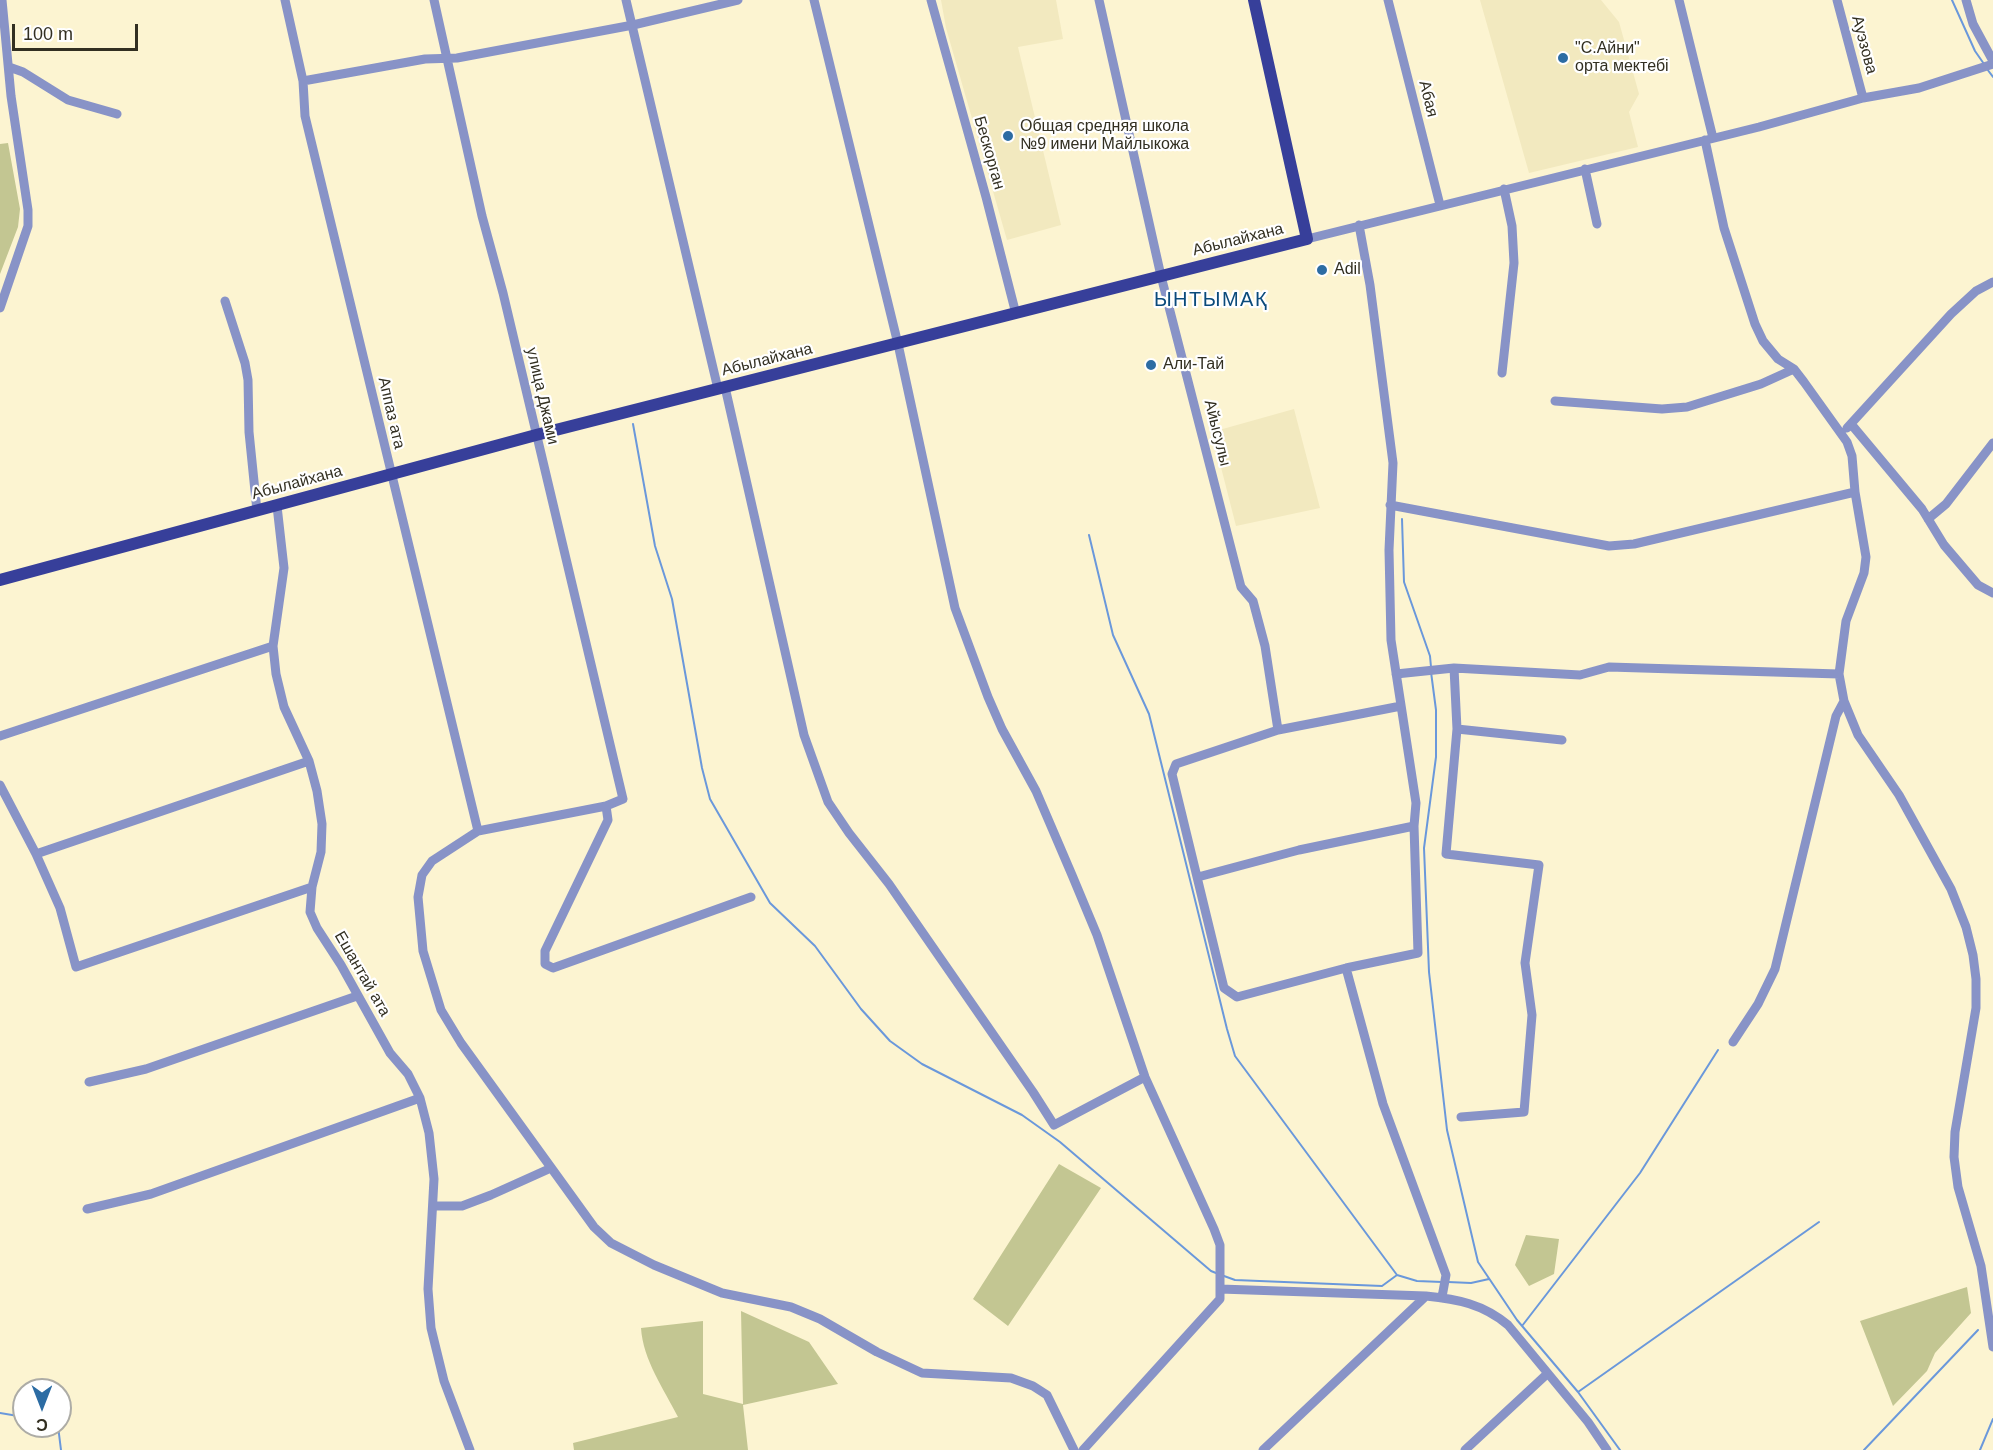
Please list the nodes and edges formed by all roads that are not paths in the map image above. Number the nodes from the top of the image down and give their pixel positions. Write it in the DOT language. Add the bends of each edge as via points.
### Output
graph roads {
  1 [pos="285,0"];
  2 [pos="434,0"];
  3 [pos="626,0"];
  4 [pos="738,0"];
  5 [pos="814,0"];
  6 [pos="931,0"];
  7 [pos="1099,0"];
  8 [pos="1254,0"];
  9 [pos="1388,0"];
  10 [pos="1679,0"];
  11 [pos="1837,0"];
  12 [pos="1966,0"];
  13 [pos="1,2"];
  14 [pos="633,25"];
  15 [pos="448,59"];
  16 [pos="1993,63"];
  17 [pos="9,67"];
  18 [pos="303,81"];
  19 [pos="1863,98"];
  20 [pos="117,114"];
  21 [pos="1709,139"];
  22 [pos="1585,170"];
  23 [pos="1504,189"];
  24 [pos="1440,205"];
  25 [pos="1597,224"];
  26 [pos="1359,225"];
  27 [pos="1307,239"];
  28 [pos="1161,276"];
  29 [pos="1993,282"];
  30 [pos="225,301"];
  31 [pos="0,308"];
  32 [pos="1016,314"];
  33 [pos="898,344"];
  34 [pos="1794,369"];
  35 [pos="1502,373"];
  36 [pos="722,388"];
  37 [pos="1555,401"];
  38 [pos="1851,424"];
  39 [pos="1841,434"];
  40 [pos="536,435"];
  41 [pos="1993,443"];
  42 [pos="391,475"];
  43 [pos="1855,492"];
  44 [pos="1390,505"];
  45 [pos="277,506"];
  46 [pos="257,511"];
  47 [pos="1928,519"];
  48 [pos="0,580"];
  49 [pos="1993,593"];
  50 [pos="273,646"];
  51 [pos="1454,668"];
  52 [pos="1396,674"];
  53 [pos="1839,674"];
  54 [pos="1844,700"];
  55 [pos="1401,706"];
  56 [pos="1456,729"];
  57 [pos="1278,730"];
  58 [pos="0,736"];
  59 [pos="1562,740"];
  60 [pos="309,762"];
  61 [pos="0,785"];
  62 [pos="606,806"];
  63 [pos="1414,826"];
  64 [pos="478,831"];
  65 [pos="36,854"];
  66 [pos="1198,877"];
  67 [pos="312,887"];
  68 [pos="751,897"];
  69 [pos="1346,968"];
  70 [pos="357,996"];
  71 [pos="1733,1042"];
  72 [pos="1145,1077"];
  73 [pos="89,1082"];
  74 [pos="420,1098"];
  75 [pos="1461,1117"];
  76 [pos="551,1168"];
  77 [pos="433,1206"];
  78 [pos="87,1209"];
  79 [pos="1220,1289"];
  80 [pos="1426,1296"];
  81 [pos="1442,1297"];
  82 [pos="1993,1347"];
  83 [pos="1547,1374"];
  84 [pos="470,1450"];
  85 [pos="1074,1450"];
  86 [pos="1083,1450"];
  87 [pos="1263,1450"];
  88 [pos="1465,1450"];
  89 [pos="1607,1450"];
  1 -- 18 [label="street, Аппаз ата"];
  2 -- 15 [label="street, улица Джами"];
  3 -- 14 [label="street"];
  4 -- 14 [label="street"];
  5 -- 33 [label="street"];
  6 -- 32 [label="street, Бескорган"];
  7 -- 28 [label="street, Айысулы"];
  8 -- 27 [label="main road, Абылайхана"];
  9 -- 24 [label="street, Абая"];
  10 -- 21 [label="street"];
  11 -- 19 [label="street, Ауэзова"];
  12 -- 16 [label="street" via="1973,24"];
  13 -- 17 [label="street"];
  14 -- 15 [label="street"];
  14 -- 36 [label="street"];
  15 -- 18 [label="street" via="425,59"];
  15 -- 40 [label="street, улица Джами"];
  16 -- 19 [label="street" via="1919,88"];
  17 -- 20 [label="street" via="68,100"];
  17 -- 31 [label="street" via="28,226"];
  18 -- 42 [label="street, Аппаз ата" via="305,116"];
  19 -- 21 [label="street"];
  21 -- 22 [label="street"];
  21 -- 34 [label="street" via="1724,228 1755,324 1778,359"];
  22 -- 23 [label="street"];
  22 -- 25 [label="street"];
  23 -- 24 [label="street"];
  23 -- 35 [label="street" via="1512,225 1514,263"];
  24 -- 26 [label="street"];
  26 -- 27 [label="street"];
  26 -- 44 [label="street" via="1393,463"];
  27 -- 28 [label="main road, Абылайхана"];
  28 -- 32 [label="main road, Абылайхана"];
  28 -- 57 [label="street, Айысулы" via="1241,587 1253,601 1265,646"];
  29 -- 38 [label="street" via="1976,291 1951,314"];
  30 -- 46 [label="street" via="248,380"];
  32 -- 33 [label="main road, Абылайхана"];
  33 -- 36 [label="main road, Абылайхана"];
  33 -- 72 [label="street" via="953,597 969,650 993,708 1036,791 1097,935"];
  34 -- 37 [label="street" via="1761,384 1686,407 1662,409"];
  34 -- 39 [label="street"];
  36 -- 40 [label="main road, Абылайхана"];
  36 -- 72 [label="street" via="804,735 828,802 1054,1125"];
  38 -- 39 [label="street"];
  38 -- 47 [label="street"];
  39 -- 43 [label="street" via="1852,456"];
  40 -- 42 [label="main road, Абылайхана"];
  40 -- 62 [label="street, улица Джами" via="623,799"];
  41 -- 47 [label="street" via="1946,504"];
  42 -- 45 [label="main road, Абылайхана"];
  42 -- 64 [label="street, Аппаз ата"];
  43 -- 44 [label="street" via="1634,544 1609,546"];
  43 -- 53 [label="street" via="1866,556 1864,573 1846,621"];
  44 -- 52 [label="street" via="1391,640"];
  45 -- 46 [label="main road, Абылайхана"];
  45 -- 50 [label="street, Ешантай ата" via="284,568"];
  46 -- 48 [label="main road, Абылайхана"];
  47 -- 49 [label="street" via="1978,585"];
  50 -- 58 [label="street"];
  50 -- 60 [label="street, Ешантай ата" via="284,707"];
  51 -- 52 [label="street"];
  51 -- 53 [label="street" via="1580,675 1609,667"];
  51 -- 56 [label="street"];
  52 -- 55 [label="street"];
  53 -- 54 [label="street"];
  54 -- 71 [label="street" via="1836,716 1775,969"];
  54 -- 82 [label="street" via="1858,735 1899,795 1951,889 1973,955 1976,1008 1954,1157 1958,1187 1982,1266"];
  55 -- 57 [label="street"];
  55 -- 63 [label="street" via="1416,803"];
  56 -- 59 [label="street"];
  56 -- 75 [label="street" via="1446,854 1539,865 1525,963 1532,1015 1524,1112"];
  57 -- 66 [label="street" via="1176,764 1172,774"];
  60 -- 65 [label="street"];
  60 -- 67 [label="street, Ешантай ата" via="322,824 321,852"];
  61 -- 65 [label="street"];
  62 -- 64 [label="street"];
  62 -- 68 [label="street" via="608,819 545,951 545,963 553,968"];
  63 -- 66 [label="street" via="1299,850"];
  63 -- 69 [label="street" via="1418,953"];
  64 -- 76 [label="street" via="432,861 423,875 418,897 423,951 441,1010"];
  65 -- 67 [label="street" via="60,908 76,967"];
  66 -- 69 [label="street" via="1224,988 1238,997"];
  67 -- 70 [label="street, Ешантай ата" via="310,912"];
  69 -- 81 [label="street" via="1383,1104 1446,1275"];
  70 -- 73 [label="street" via="146,1069"];
  70 -- 74 [label="street, Ешантай ата"];
  72 -- 79 [label="street" via="1220,1245"];
  74 -- 77 [label="street, Ешантай ата" via="429,1133"];
  74 -- 78 [label="street" via="151,1194"];
  76 -- 77 [label="street" via="462,1206"];
  76 -- 85 [label="street" via="594,1227 611,1243 722,1293 791,1307 820,1319 922,1373 1011,1378 1033,1386 1047,1395"];
  77 -- 84 [label="street, Ешантай ата" via="431,1328 444,1381"];
  79 -- 80 [label="street"];
  79 -- 86 [label="street" via="1220,1299"];
  80 -- 81 [label="street"];
  80 -- 87 [label="street"];
  81 -- 83 [label="street" via="1480,1306 1495,1314"];
  83 -- 88 [label="street"];
  83 -- 89 [label="street"];
}
